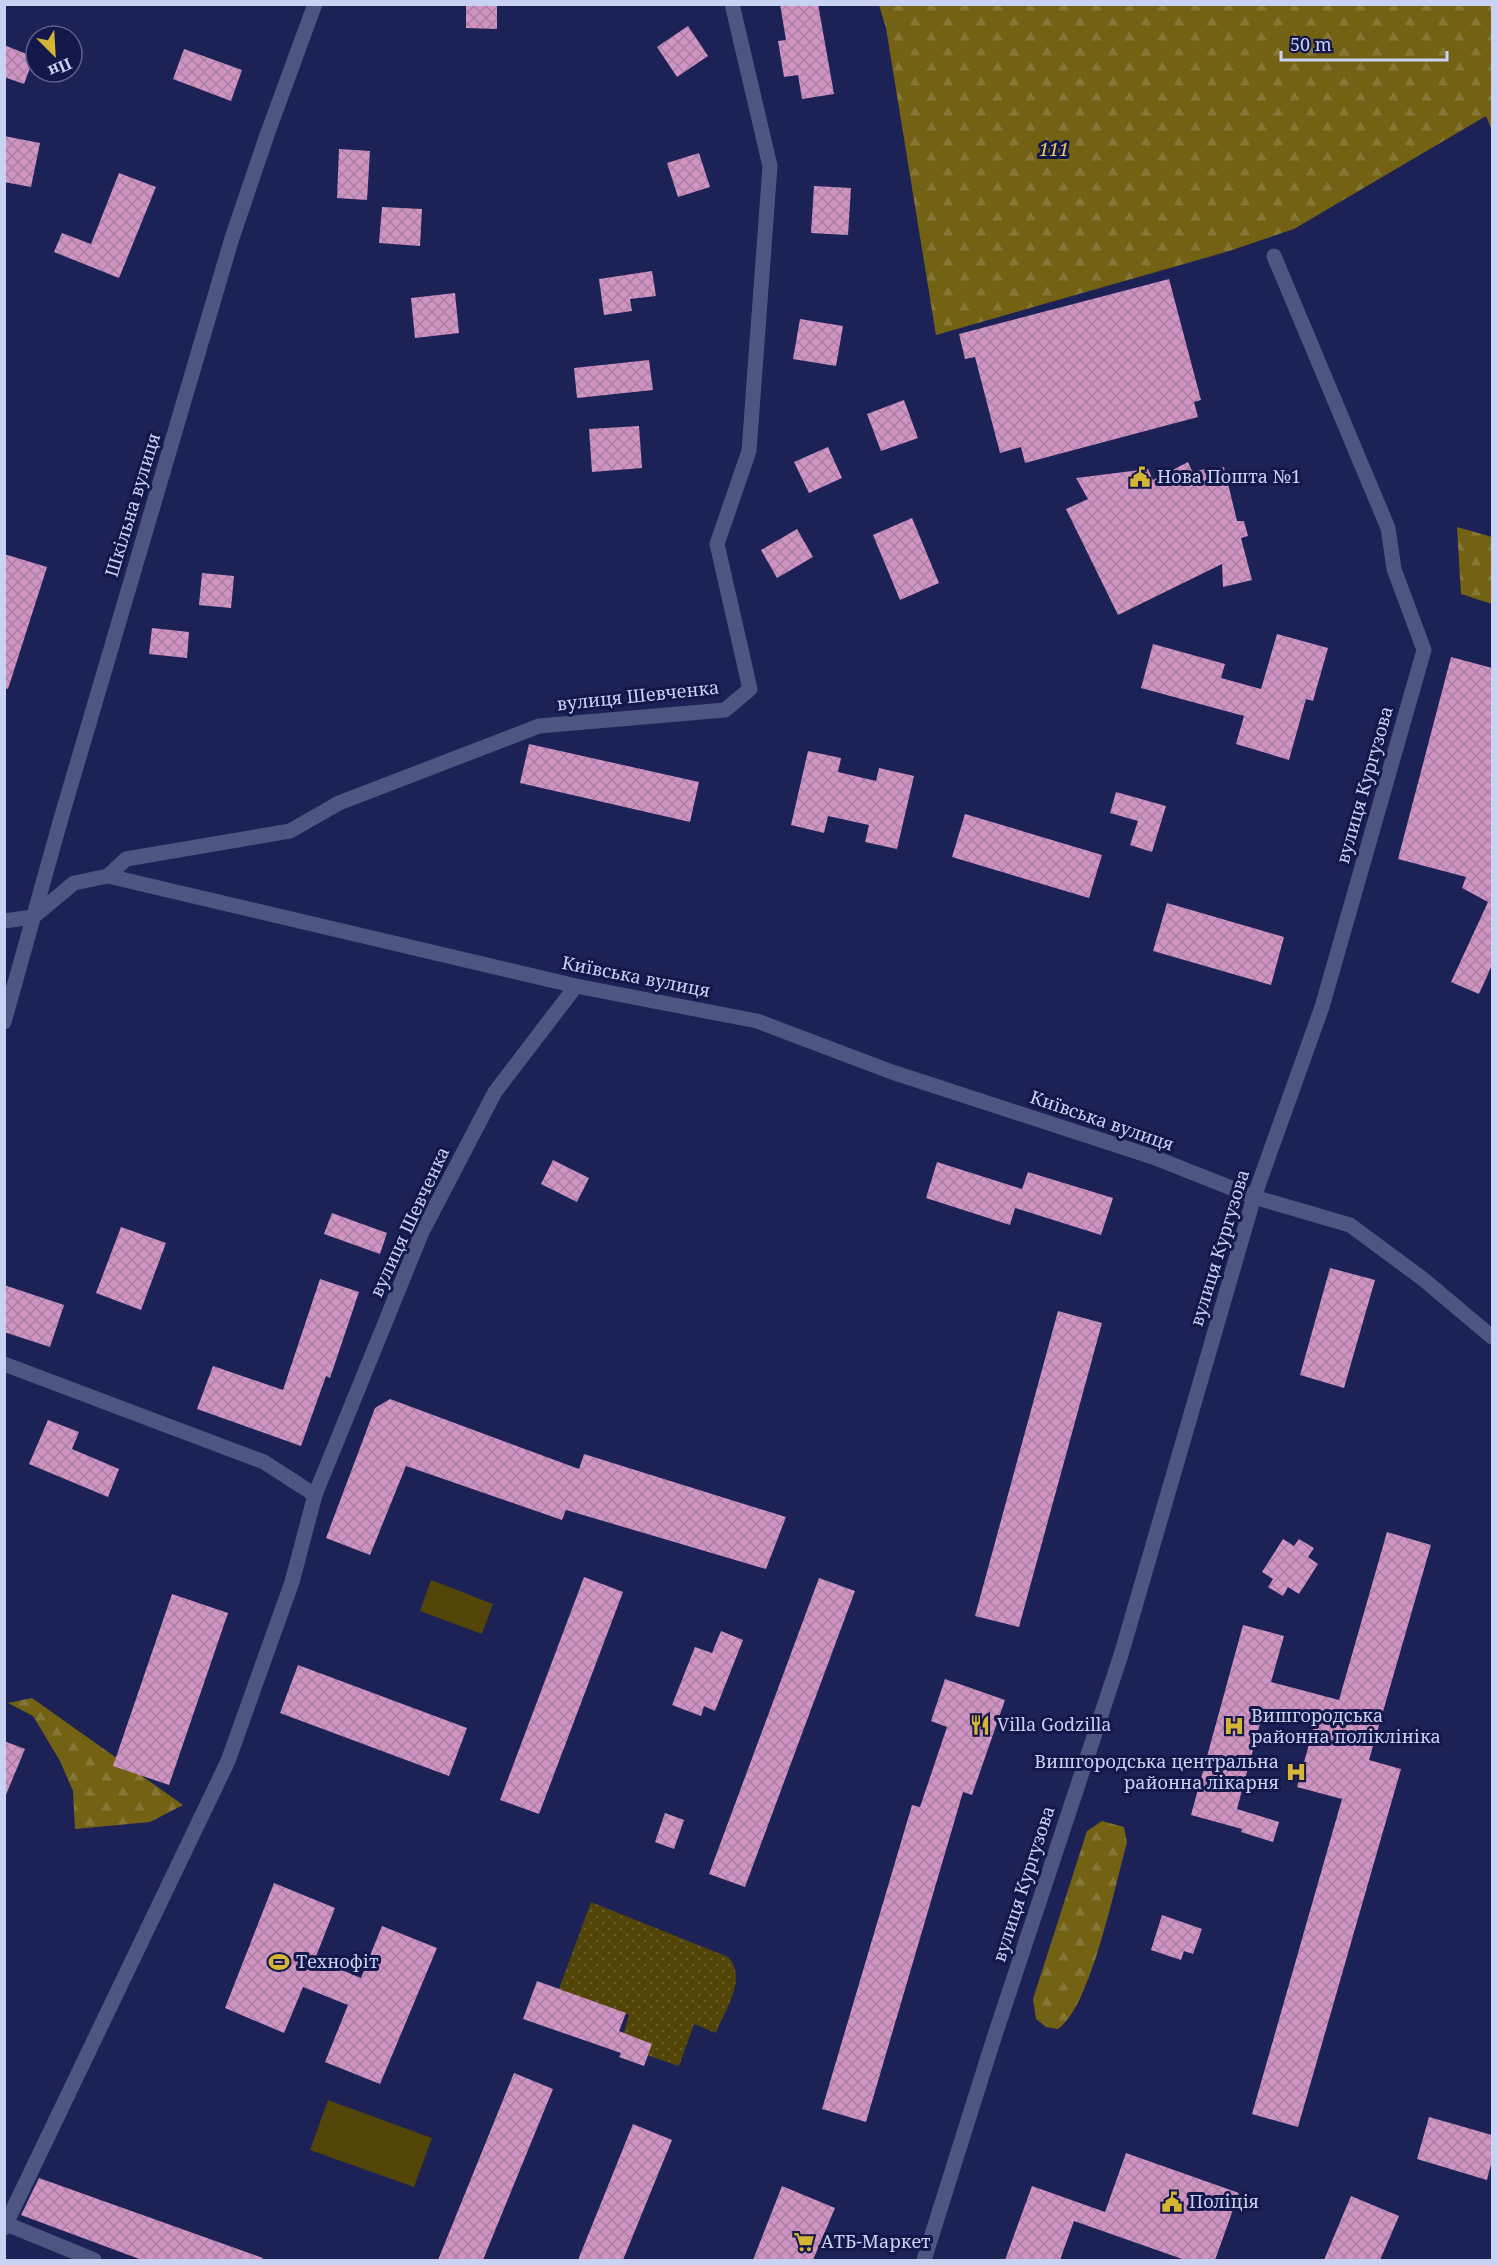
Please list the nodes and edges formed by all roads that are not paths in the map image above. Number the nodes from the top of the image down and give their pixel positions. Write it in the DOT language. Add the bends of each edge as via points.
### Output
graph roads {
  1 [pos="315,4"];
  2 [pos="732,4"];
  3 [pos="1274,256"];
  4 [pos="108,876"];
  5 [pos="33,916"];
  6 [pos="4,921"];
  7 [pos="576,986"];
  8 [pos="4,1022"];
  9 [pos="1254,1197"];
  10 [pos="1492,1337"];
  11 [pos="4,1364"];
  12 [pos="315,1496"];
  13 [pos="5,2225"];
  14 [pos="94,2260"];
  15 [pos="924,2260"];
  1 -- 5 [label="street, Шкільна вулиця" via="232,238"];
  2 -- 4 [label="street, вулиця Шевченка" via="770,166 749,451 717,544 750,688 725,710 539,726 339,803 290,831 126,859"];
  3 -- 9 [label="street, вулиця Кургузова" via="1388,528 1394,568 1424,650 1322,1007"];
  4 -- 5 [label="street, Київська вулиця" via="74,884"];
  4 -- 7 [label="street, Київська вулиця"];
  5 -- 6 [label="street, Київська вулиця"];
  5 -- 8 [label="street, Шкільна вулиця"];
  7 -- 9 [label="street, Київська вулиця" via="757,1021 892,1072 1153,1157"];
  7 -- 12 [label="street, вулиця Шевченка" via="495,1092 422,1232"];
  9 -- 10 [label="street, Київська вулиця" via="1350,1225 1423,1278"];
  9 -- 15 [label="street, вулиця Кургузова" via="1121,1654"];
  11 -- 12 [label="street" via="264,1462"];
  12 -- 13 [label="street, вулиця Шевченка" via="292,1582 228,1761"];
  13 -- 14 [label="street"];
}
